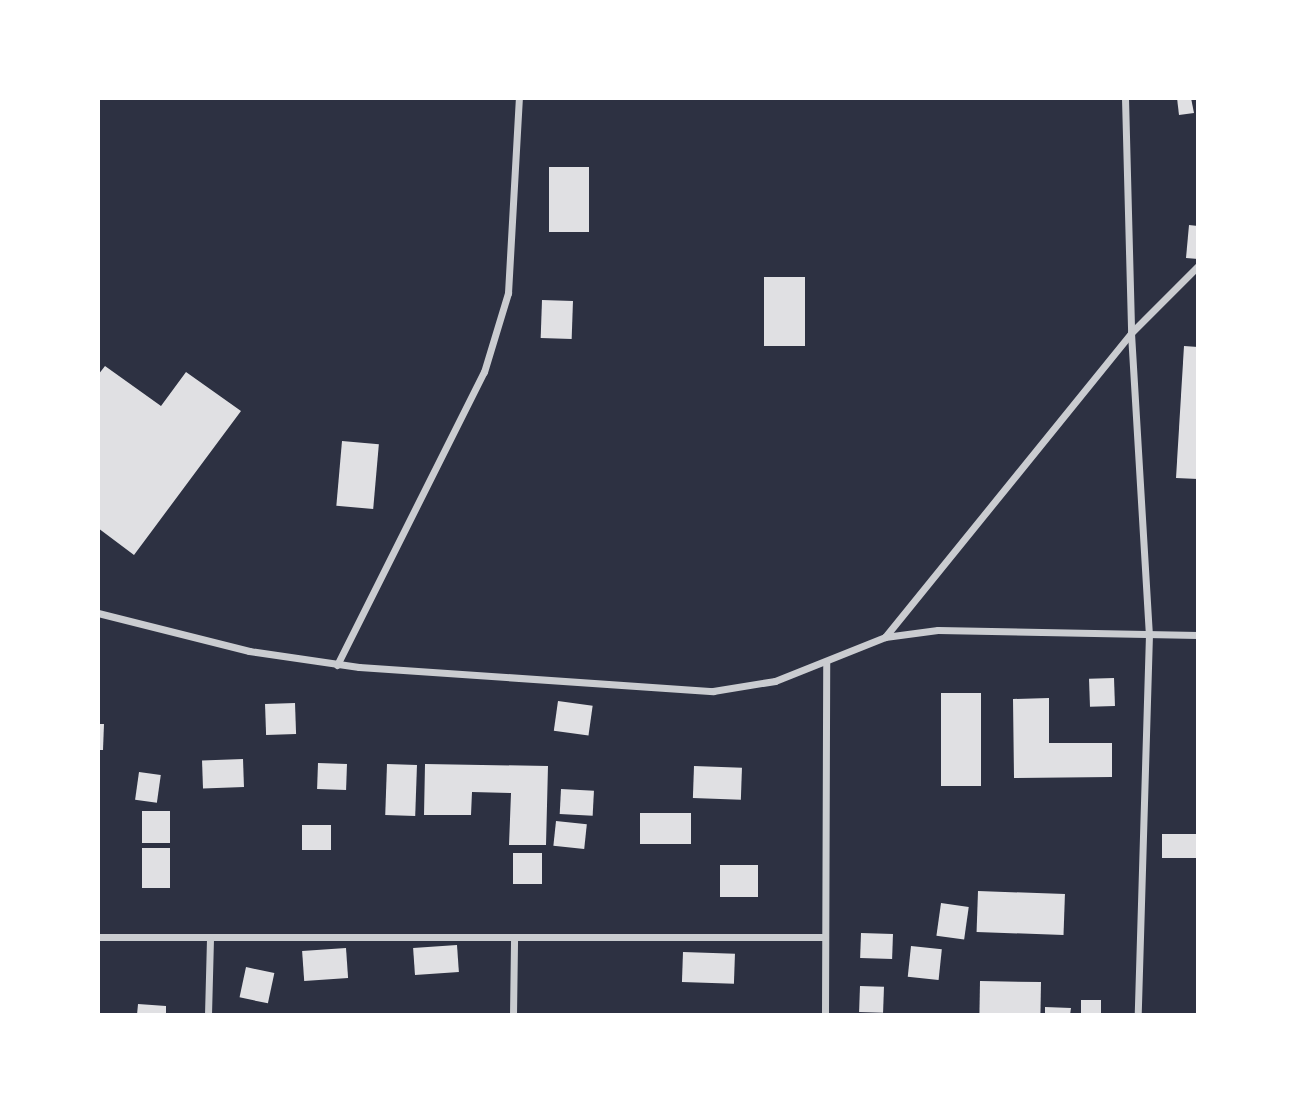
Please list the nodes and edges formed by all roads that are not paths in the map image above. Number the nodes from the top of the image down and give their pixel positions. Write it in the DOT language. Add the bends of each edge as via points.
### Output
graph roads {
  1 [pos="519,98"];
  2 [pos="1125,98"];
  3 [pos="1198,266"];
  4 [pos="1130,333"];
  5 [pos="98,613"];
  6 [pos="1149,634"];
  7 [pos="1198,635"];
  8 [pos="885,637"];
  9 [pos="826,663"];
  10 [pos="337,664"];
  11 [pos="98,937"];
  12 [pos="825,937"];
  13 [pos="210,939"];
  14 [pos="514,939"];
  15 [pos="208,1015"];
  16 [pos="513,1015"];
  17 [pos="825,1015"];
  18 [pos="1138,1015"];
  1 -- 10 [label="street" via="508,293 484,372"];
  2 -- 4 [label="street"];
  3 -- 4 [label="street"];
  4 -- 6 [label="street"];
  4 -- 8 [label="street"];
  5 -- 10 [label="street" via="249,651"];
  6 -- 7 [label="street"];
  6 -- 8 [label="street" via="938,630"];
  6 -- 18 [label="street"];
  8 -- 9 [label="street"];
  9 -- 10 [label="street" via="775,681 713,691 635,689"];
  9 -- 12 [label="street"];
  11 -- 13 [label="street"];
  12 -- 14 [label="street"];
  12 -- 17 [label="street"];
  13 -- 14 [label="street"];
  13 -- 15 [label="street"];
  14 -- 16 [label="street"];
}
